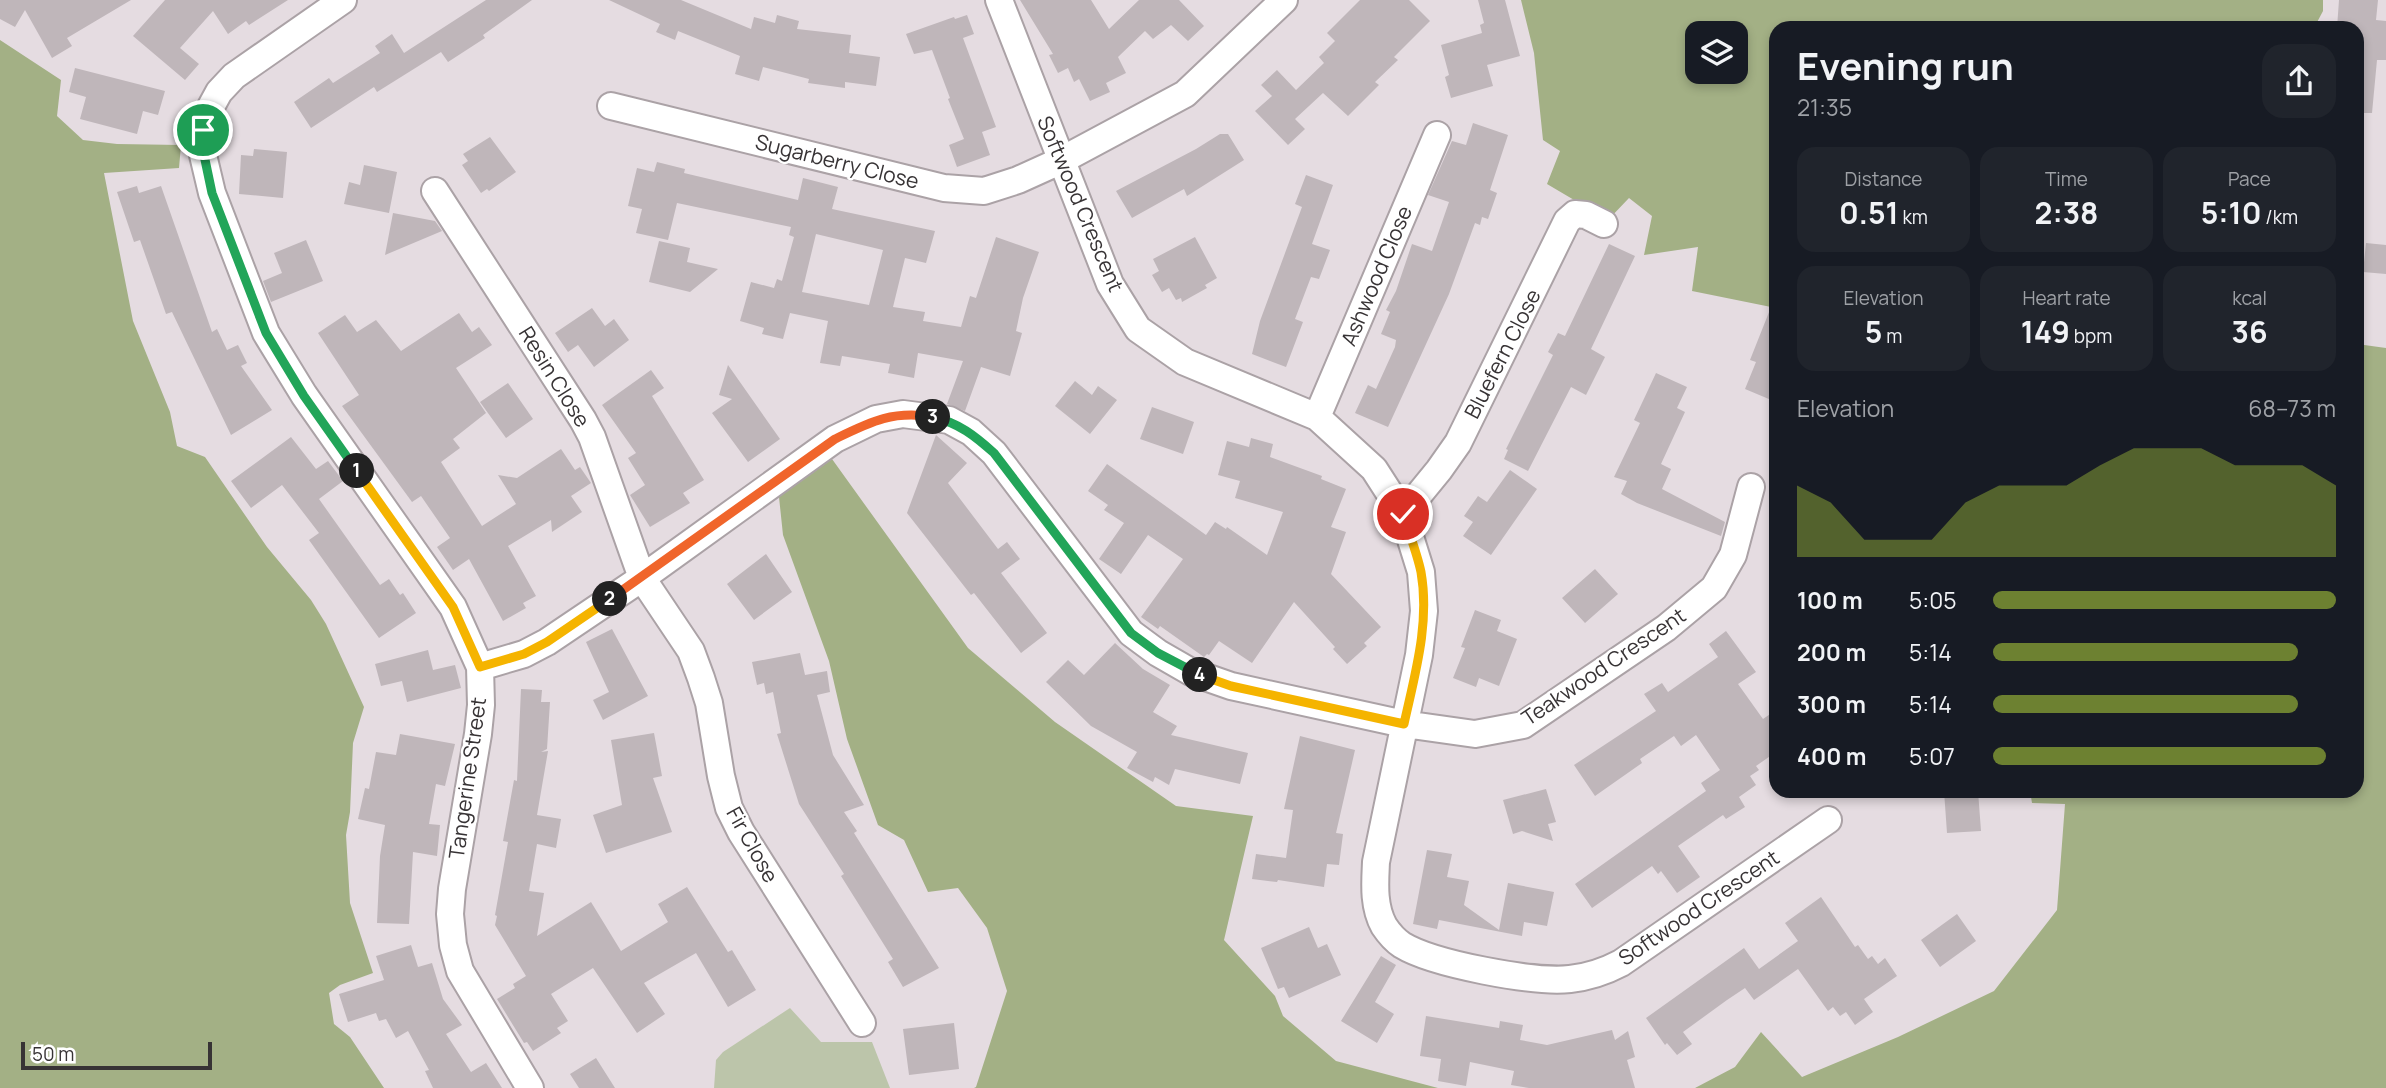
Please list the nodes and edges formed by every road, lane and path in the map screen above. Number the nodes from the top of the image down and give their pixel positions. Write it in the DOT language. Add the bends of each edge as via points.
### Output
graph roads {
  1 [pos="343,0"];
  2 [pos="999,0"];
  3 [pos="1284,0"];
  4 [pos="611,106"];
  5 [pos="1437,135"];
  6 [pos="1060,161"];
  7 [pos="435,191"];
  8 [pos="1604,224"];
  9 [pos="1317,417"];
  10 [pos="1751,487"];
  11 [pos="1403,514"];
  12 [pos="642,578"];
  13 [pos="480,667"];
  14 [pos="1404,724"];
  15 [pos="1828,820"];
  16 [pos="862,1023"];
  17 [pos="530,1088"];
  1 -- 13 [label="street, Tangerine Street" via="234,76 219,92 203,130 204,155 212,193 266,333 304,396 453,607"];
  2 -- 6 [label="street, Softwood Crescent"];
  3 -- 6 [label="street, Sugarberry Close" via="1185,94"];
  4 -- 6 [label="street, Sugarberry Close" via="967,191 984,191"];
  5 -- 9 [label="street, Ashwood Close"];
  6 -- 9 [label="street, Softwood Crescent" via="1110,284 1138,329 1185,362"];
  7 -- 12 [label="street, Resin Close" via="583,420"];
  8 -- 11 [label="street, Bluefern Close" via="1575,214 1567,221 1458,443"];
  9 -- 11 [label="street, Softwood Crescent" via="1374,469"];
  10 -- 14 [label="street, Teakwood Crescent" via="1725,571 1714,588 1655,636 1523,725 1475,734"];
  11 -- 14 [label="street, Softwood Crescent" via="1421,572 1424,611"];
  12 -- 13 [label="street, Teakwood Crescent" via="547,642"];
  12 -- 14 [label="street, Teakwood Crescent" via="835,439 876,419 930,416 971,432 994,453 1131,633 1158,653 1191,672 1231,686"];
  12 -- 16 [label="street, Fir Close" via="691,651 709,703 729,808"];
  13 -- 17 [label="street, Tangerine Street" via="478,734 450,914 453,945 460,971"];
  14 -- 15 [label="street, Softwood Crescent" via="1374,890 1384,926 1399,944 1441,960 1540,980 1599,974"];
}
